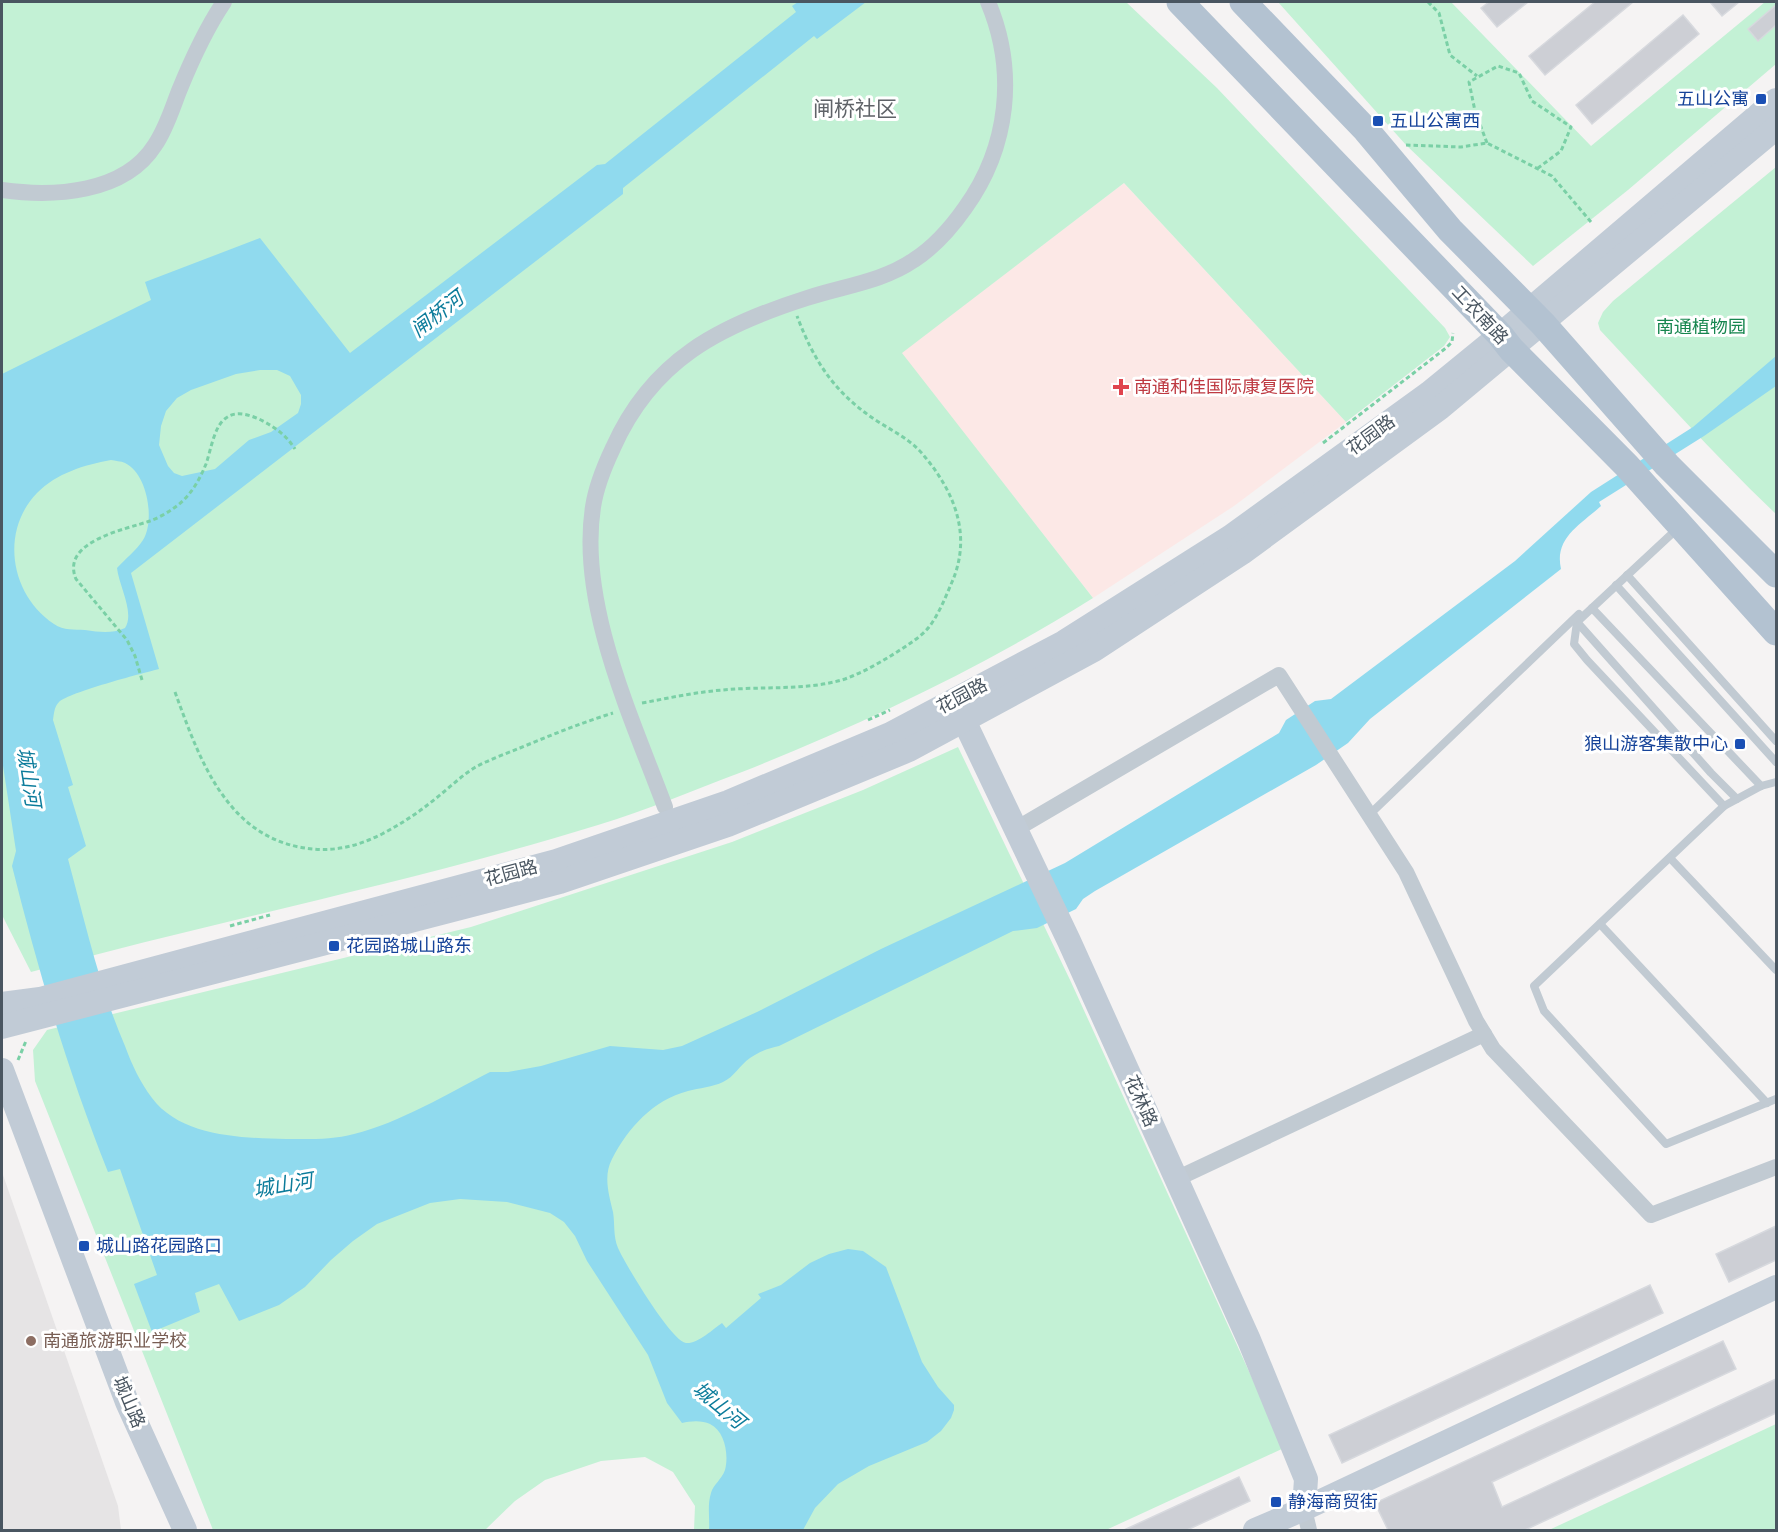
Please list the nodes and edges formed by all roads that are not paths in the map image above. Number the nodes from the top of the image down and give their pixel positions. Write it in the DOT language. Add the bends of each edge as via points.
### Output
graph roads {
  1 [pos="224,2"];
  2 [pos="988,2"];
  3 [pos="1180,2"];
  4 [pos="1244,2"];
  5 [pos="1776,100"];
  6 [pos="1776,128"];
  7 [pos="2,190"];
  8 [pos="1536,317"];
  9 [pos="1506,342"];
  10 [pos="1681,525"];
  11 [pos="1776,574"];
  12 [pos="1627,575"];
  13 [pos="1616,585"];
  14 [pos="1592,608"];
  15 [pos="1577,622"];
  16 [pos="1776,632"];
  17 [pos="959,710"];
  18 [pos="1776,741"];
  19 [pos="1776,762"];
  20 [pos="1776,782"];
  21 [pos="1761,786"];
  22 [pos="1737,799"];
  23 [pos="1724,806"];
  24 [pos="665,807"];
  25 [pos="1370,814"];
  26 [pos="1016,829"];
  27 [pos="1670,858"];
  28 [pos="1600,924"];
  29 [pos="1776,970"];
  30 [pos="2,1004"];
  31 [pos="42,1008"];
  32 [pos="2,1027"];
  33 [pos="1484,1034"];
  34 [pos="2,1070"];
  35 [pos="1776,1099"];
  36 [pos="1767,1103"];
  37 [pos="1776,1167"];
  38 [pos="1176,1179"];
  39 [pos="1776,1287"];
  40 [pos="1307,1520"];
  41 [pos="185,1530"];
  42 [pos="1255,1530"];
  1 -- 7 [label="street" via="196,50 156,144 138,165 115,178 66,192"];
  2 -- 24 [label="street" via="1002,44 1005,104 994,153 979,188 954,223 914,261 866,282 792,303 729,328 686,353 647,392 627,420 605,464 593,507 594,587 603,633"];
  3 -- 9 [label="main road, 工农南路"];
  4 -- 8 [label="main road, 工农南路" via="1366,130 1450,230"];
  5 -- 8 [label="main road, 花园路"];
  6 -- 8 [label="main road, 花园路"];
  8 -- 9 [label="main road, 花园路"];
  8 -- 11 [label="main road, 工农南路" via="1667,465"];
  9 -- 10 [label="main road, 工农南路"];
  9 -- 17 [label="main road, 花园路" via="1230,537"];
  10 -- 12 [label="lane"];
  10 -- 16 [label="main road, 工农南路"];
  12 -- 13 [label="lane"];
  12 -- 18 [label="lane"];
  12 -- 25 [label="lane" via="1617,577"];
  13 -- 14 [label="lane"];
  13 -- 19 [label="lane"];
  14 -- 15 [label="lane"];
  14 -- 21 [label="lane"];
  15 -- 22 [label="lane"];
  15 -- 23 [label="lane" via="1574,644"];
  17 -- 26 [label="main road, 花林路"];
  17 -- 31 [label="main road, 花园路" via="890,734 728,802 556,861"];
  20 -- 21 [label="lane"];
  21 -- 22 [label="lane"];
  22 -- 23 [label="lane"];
  23 -- 27 [label="lane"];
  25 -- 26 [label="street" via="1279,675"];
  25 -- 33 [label="street" via="1406,872"];
  26 -- 38 [label="main road, 花林路"];
  27 -- 28 [label="lane"];
  27 -- 29 [label="lane"];
  28 -- 36 [label="lane"];
  28 -- 36 [label="lane" via="1534,986 1544,1011 1666,1144"];
  30 -- 31 [label="main road, 花园路"];
  31 -- 32 [label="main road, 花园路"];
  33 -- 37 [label="street" via="1493,1049 1651,1215"];
  33 -- 38 [label="street"];
  34 -- 41 [label="main road, 城山路" via="127,1402"];
  35 -- 36 [label="lane"];
  38 -- 40 [label="main road, 花林路" via="1306,1479"];
  39 -- 40 [label="main road"];
  40 -- 42 [label="main road"];
}
